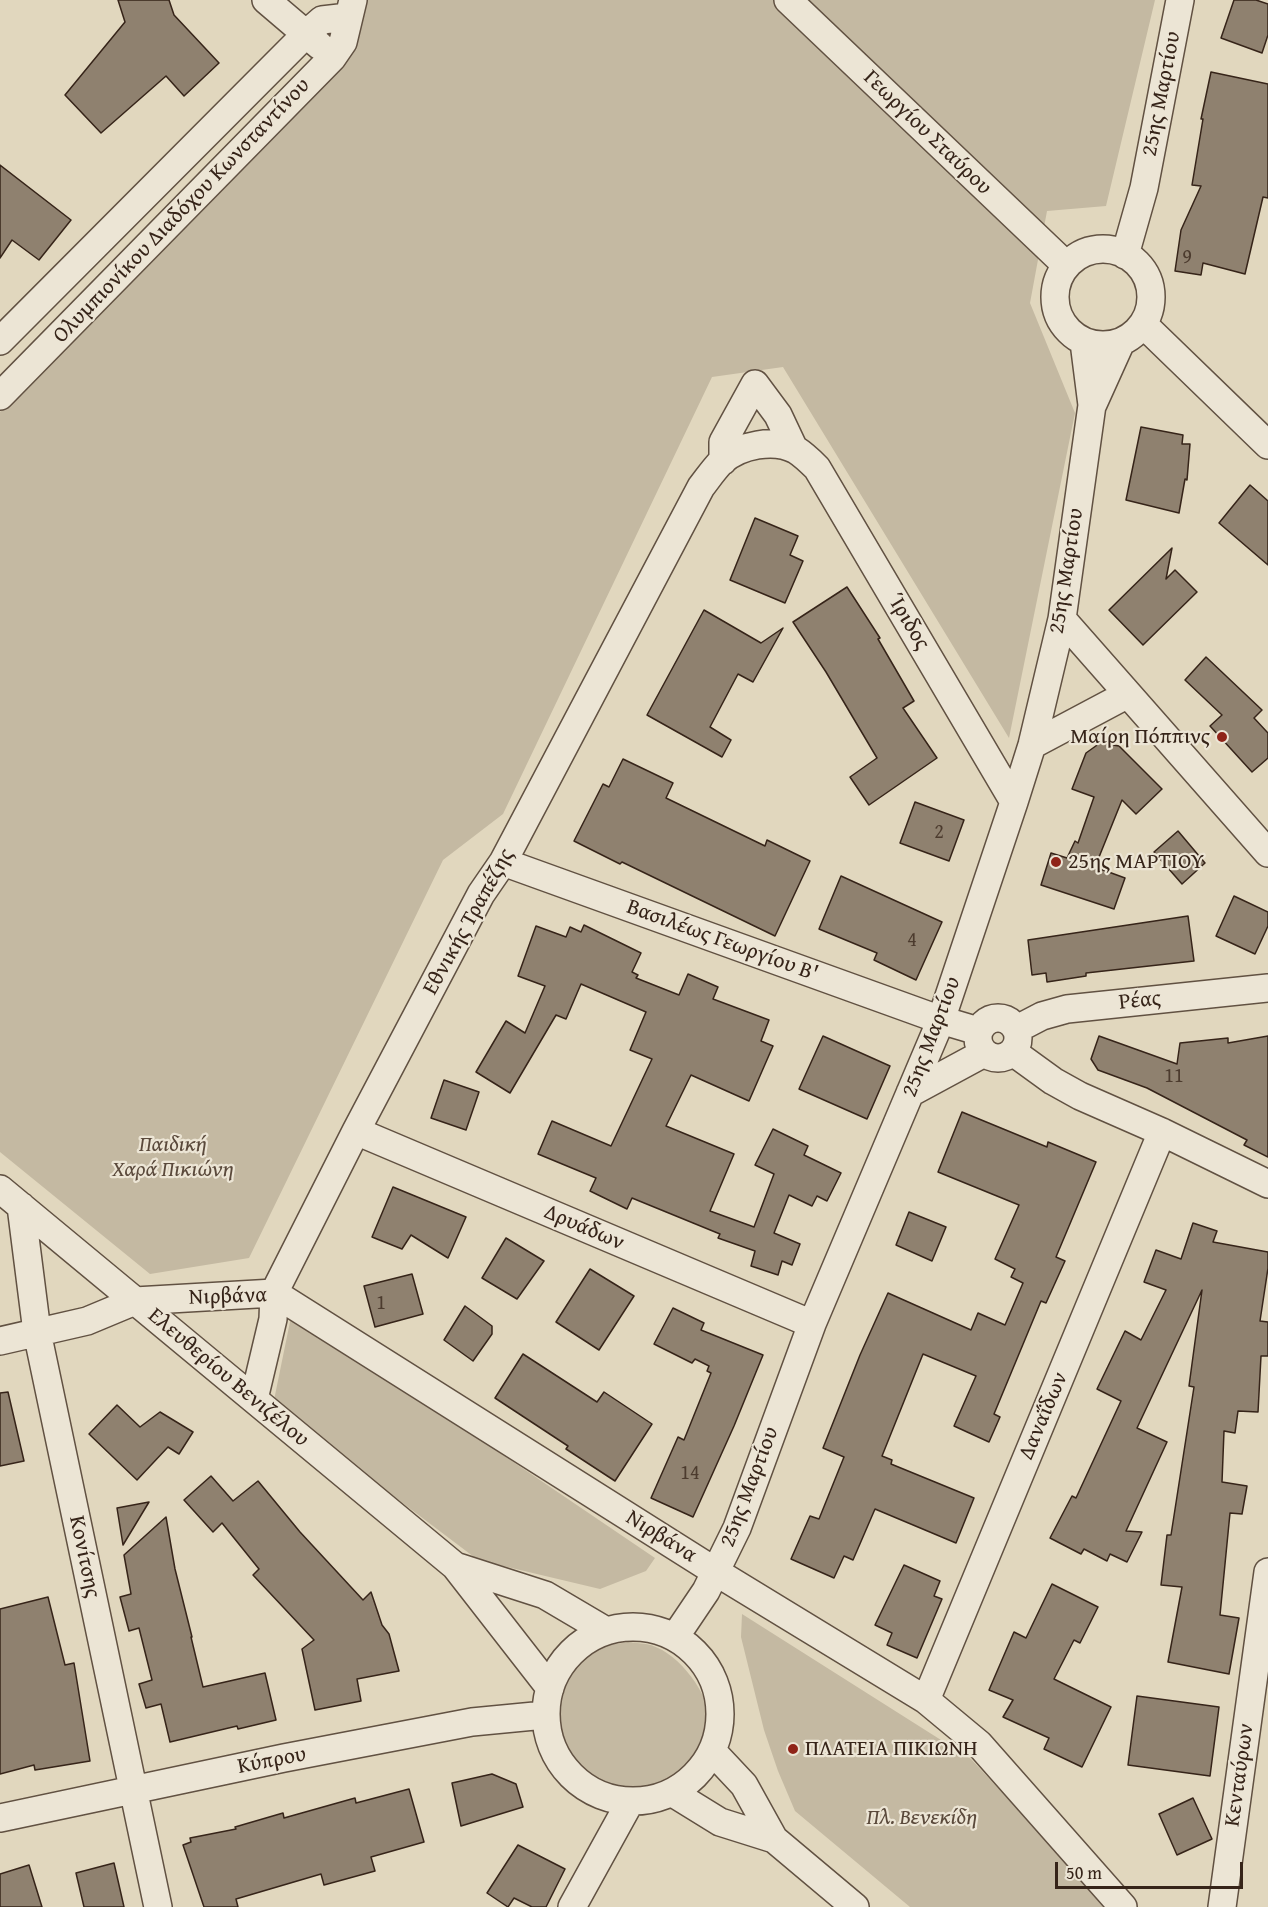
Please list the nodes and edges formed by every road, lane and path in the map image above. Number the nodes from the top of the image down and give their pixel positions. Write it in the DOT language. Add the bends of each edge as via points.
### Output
graph roads {
  1 [pos="266,0"];
  2 [pos="327,0"];
  3 [pos="788,0"];
  4 [pos="1180,0"];
  5 [pos="350,8"];
  6 [pos="306,34"];
  7 [pos="333,58"];
  8 [pos="1144,189"];
  9 [pos="1098,249"];
  10 [pos="1125,255"];
  11 [pos="1066,265"];
  12 [pos="1143,324"];
  13 [pos="0,341"];
  14 [pos="1084,342"];
  15 [pos="1121,342"];
  16 [pos="0,396"];
  17 [pos="1092,405"];
  18 [pos="1268,444"];
  19 [pos="794,449"];
  20 [pos="723,461"];
  21 [pos="1062,619"];
  22 [pos="1128,694"];
  23 [pos="1032,744"];
  24 [pos="1014,801"];
  25 [pos="1268,853"];
  26 [pos="503,862"];
  27 [pos="1268,988"];
  28 [pos="941,1020"];
  29 [pos="1015,1040"];
  30 [pos="981,1042"];
  31 [pos="910,1094"];
  32 [pos="356,1131"];
  33 [pos="1162,1132"];
  34 [pos="1268,1184"];
  35 [pos="0,1189"];
  36 [pos="21,1206"];
  37 [pos="274,1293"];
  38 [pos="135,1301"];
  39 [pos="812,1324"];
  40 [pos="37,1332"];
  41 [pos="0,1341"];
  42 [pos="254,1399"];
  43 [pos="455,1566"];
  44 [pos="716,1572"];
  45 [pos="1268,1572"];
  46 [pos="606,1631"];
  47 [pos="675,1637"];
  48 [pos="550,1688"];
  49 [pos="926,1700"];
  50 [pos="545,1715"];
  51 [pos="713,1752"];
  52 [pos="133,1789"];
  53 [pos="673,1793"];
  54 [pos="630,1802"];
  55 [pos="0,1818"];
  56 [pos="774,1839"];
  57 [pos="158,1907"];
  58 [pos="572,1907"];
  59 [pos="855,1907"];
  60 [pos="1123,1907"];
  61 [pos="1222,1907"];
  1 -- 6 [label="street"];
  2 -- 5 [label="street"];
  3 -- 11 [label="street, Γεωργίου Σταύρου"];
  4 -- 8 [label="street, 25ης Μαρτίου"];
  5 -- 6 [label="street, Ολυμπιονίκου Διαδόχου Κωνσταντίνου" via="322,20"];
  5 -- 7 [label="street, Ολυμπιονίκου Διαδόχου Κωνσταντίνου" via="343,42"];
  6 -- 7 [label="street"];
  6 -- 13 [label="street, Ολυμπιονίκου Διαδόχου Κωνσταντίνου"];
  7 -- 16 [label="street, Ολυμπιονίκου Διαδόχου Κωνσταντίνου"];
  8 -- 9 [label="street, 25ης Μαρτίου"];
  8 -- 10 [label="street, 25ης Μαρτίου"];
  9 -- 10 [label="street"];
  9 -- 11 [label="street" via="1081,254"];
  10 -- 12 [label="street" via="1138,264 1151,293"];
  11 -- 14 [label="street" via="1055,289 1055,302 1064,326"];
  12 -- 15 [label="street"];
  12 -- 18 [label="street"];
  14 -- 15 [label="street"];
  14 -- 17 [label="street, 25ης Μαρτίου"];
  15 -- 17 [label="street, 25ης Μαρτίου"];
  17 -- 21 [label="street, 25ης Μαρτίου"];
  19 -- 20 [label="street, Εθνικής Τραπέζης" via="783,445 750,446"];
  19 -- 20 [label="street" via="778,415 755,384 723,441"];
  19 -- 24 [label="street, Ίριδος" via="817,468"];
  20 -- 26 [label="street, Εθνικής Τραπέζης" via="701,487"];
  21 -- 22 [label="street"];
  21 -- 23 [label="street, 25ης Μαρτίου"];
  22 -- 23 [label="street"];
  22 -- 25 [label="street"];
  23 -- 24 [label="street, 25ης Μαρτίου"];
  24 -- 28 [label="street, 25ης Μαρτίου"];
  26 -- 28 [label="street, Βασιλέως Γεωργίου Β'"];
  26 -- 32 [label="street, Εθνικής Τραπέζης" via="481,894"];
  27 -- 29 [label="street, Ρέας" via="1067,1009 1042,1016"];
  28 -- 30 [label="street, Βασιλέως Γεωργίου Β'"];
  28 -- 31 [label="street, 25ης Μαρτίου"];
  29 -- 30 [label="street" via="1006,1057 999,1059"];
  29 -- 30 [label="street" via="1012,1022 997,1017 983,1024"];
  29 -- 33 [label="street" via="1053,1081"];
  30 -- 31 [label="street"];
  31 -- 39 [label="street, 25ης Μαρτίου"];
  32 -- 37 [label="street, Εθνικής Τραπέζης"];
  32 -- 39 [label="street, Δρυάδων"];
  33 -- 34 [label="street"];
  33 -- 49 [label="street, Δαναΐδων"];
  35 -- 36 [label="street, Ελευθερίου Βενιζέλου"];
  36 -- 38 [label="street, Ελευθερίου Βενιζέλου"];
  36 -- 40 [label="street, Κονίτσης"];
  37 -- 38 [label="street, Νιρβάνα"];
  37 -- 42 [label="street, Εθνικής Τραπέζης" via="273,1319"];
  37 -- 44 [label="street, Νιρβάνα"];
  38 -- 40 [label="street, Νιρβάνα" via="87,1321"];
  38 -- 42 [label="street, Ελευθερίου Βενιζέλου"];
  39 -- 44 [label="street, 25ης Μαρτίου" via="737,1527"];
  40 -- 41 [label="street, Νιρβάνα"];
  40 -- 52 [label="street, Κονίτσης"];
  42 -- 43 [label="street, Ελευθερίου Βενιζέλου"];
  43 -- 46 [label="street, Ελευθερίου Βενιζέλου" via="544,1595"];
  43 -- 48 [label="street, Ελευθερίου Βενιζέλου"];
  44 -- 47 [label="street, 25ης Μαρτίου"];
  44 -- 49 [label="street, Νιρβάνα"];
  45 -- 61 [label="street, Κενταύρων"];
  46 -- 47 [label="street" via="642,1628"];
  46 -- 48 [label="street" via="571,1653"];
  47 -- 51 [label="street" via="704,1662 719,1696 719,1734"];
  48 -- 50 [label="street"];
  49 -- 60 [label="street, Νιρβάνα" via="979,1744"];
  50 -- 52 [label="street, Κύπρου" via="472,1722"];
  50 -- 54 [label="street" via="555,1754 568,1773 607,1798"];
  51 -- 53 [label="street" via="696,1776"];
  51 -- 56 [label="street" via="744,1785"];
  52 -- 55 [label="street, Κύπρου"];
  52 -- 57 [label="street, Κονίτσης"];
  53 -- 54 [label="street"];
  53 -- 56 [label="street" via="720,1822"];
  54 -- 58 [label="street"];
  56 -- 59 [label="street"];
}
